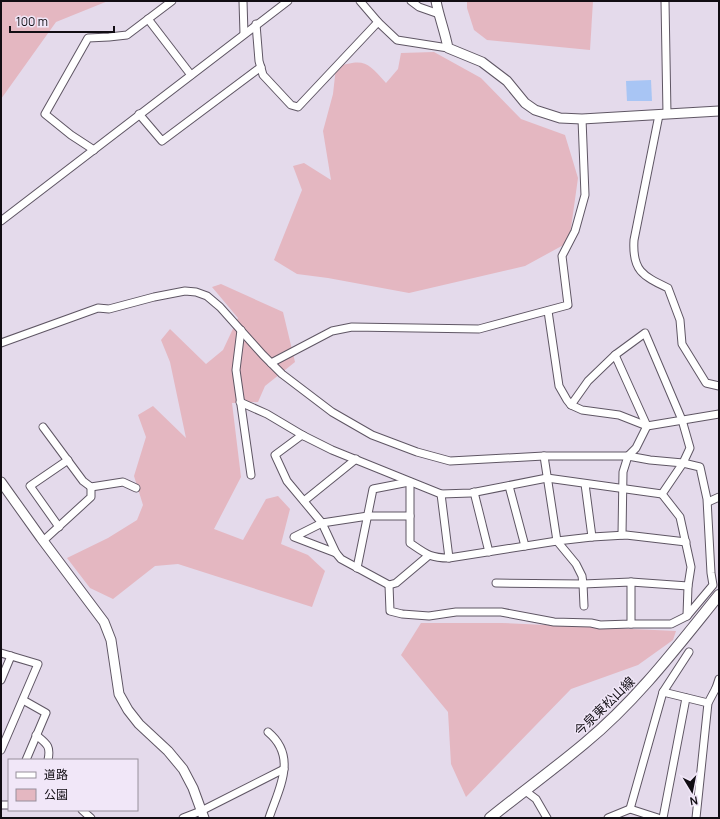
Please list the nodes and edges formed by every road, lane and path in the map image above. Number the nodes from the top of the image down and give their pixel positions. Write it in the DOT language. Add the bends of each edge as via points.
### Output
graph roads {
  1 [pos="172,1"];
  2 [pos="243,1"];
  3 [pos="288,1"];
  4 [pos="360,1"];
  5 [pos="411,1"];
  6 [pos="436,1"];
  7 [pos="665,1"];
  8 [pos="439,14"];
  9 [pos="148,19"];
  10 [pos="378,22"];
  11 [pos="256,24"];
  12 [pos="244,34"];
  13 [pos="448,48"];
  14 [pos="261,67"];
  15 [pos="190,74"];
  16 [pos="719,112"];
  17 [pos="139,114"];
  18 [pos="663,114"];
  19 [pos="582,119"];
  20 [pos="94,150"];
  21 [pos="1,221"];
  22 [pos="548,310"];
  23 [pos="241,330"];
  24 [pos="1,343"];
  25 [pos="615,356"];
  26 [pos="271,363"];
  27 [pos="719,386"];
  28 [pos="240,402"];
  29 [pos="571,405"];
  30 [pos="719,414"];
  31 [pos="682,420"];
  32 [pos="647,426"];
  33 [pos="43,427"];
  34 [pos="304,436"];
  35 [pos="544,456"];
  36 [pos="628,456"];
  37 [pos="356,459"];
  38 [pos="68,460"];
  39 [pos="683,463"];
  40 [pos="251,475"];
  41 [pos="547,478"];
  42 [pos="1,482"];
  43 [pos="410,482"];
  44 [pos="585,484"];
  45 [pos="509,486"];
  46 [pos="91,487"];
  47 [pos="136,488"];
  48 [pos="623,489"];
  49 [pos="474,492"];
  50 [pos="441,494"];
  51 [pos="662,494"];
  52 [pos="719,498"];
  53 [pos="304,502"];
  54 [pos="708,502"];
  55 [pos="368,516"];
  56 [pos="410,516"];
  57 [pos="322,522"];
  58 [pos="59,527"];
  59 [pos="622,535"];
  60 [pos="592,536"];
  61 [pos="557,540"];
  62 [pos="43,542"];
  63 [pos="686,542"];
  64 [pos="525,546"];
  65 [pos="489,552"];
  66 [pos="336,553"];
  67 [pos="428,556"];
  68 [pos="449,558"];
  69 [pos="357,568"];
  70 [pos="631,582"];
  71 [pos="496,583"];
  72 [pos="583,584"];
  73 [pos="389,585"];
  74 [pos="688,586"];
  75 [pos="716,586"];
  76 [pos="719,595"];
  77 [pos="584,606"];
  78 [pos="687,616"];
  79 [pos="631,624"];
  80 [pos="689,652"];
  81 [pos="1,653"];
  82 [pos="11,656"];
  83 [pos="719,679"];
  84 [pos="1,680"];
  85 [pos="717,689"];
  86 [pos="663,692"];
  87 [pos="686,698"];
  88 [pos="23,700"];
  89 [pos="708,703"];
  90 [pos="268,732"];
  91 [pos="36,735"];
  92 [pos="1,750"];
  93 [pos="26,759"];
  94 [pos="48,759"];
  95 [pos="284,769"];
  96 [pos="524,790"];
  97 [pos="630,809"];
  98 [pos="83,811"];
  99 [pos="202,814"];
  100 [pos="91,818"];
  101 [pos="183,818"];
  102 [pos="269,818"];
  103 [pos="490,818"];
  104 [pos="547,818"];
  105 [pos="608,818"];
  106 [pos="658,818"];
  107 [pos="664,818"];
  108 [pos="696,818"];
  1 -- 9 [label="street"];
  2 -- 12 [label="street"];
  3 -- 11 [label="street"];
  4 -- 10 [label="street"];
  5 -- 8 [label="street" via="419,7"];
  6 -- 8 [label="street"];
  7 -- 18 [label="street"];
  8 -- 13 [label="street"];
  9 -- 15 [label="street"];
  9 -- 20 [label="street" via="127,35 88,38 45,114"];
  10 -- 13 [label="street" via="397,40"];
  10 -- 14 [label="street" via="298,107 291,105 263,75"];
  11 -- 12 [label="street"];
  11 -- 14 [label="street"];
  12 -- 15 [label="street"];
  13 -- 19 [label="street" via="482,62 507,81 525,103 535,110 560,118"];
  14 -- 17 [label="street" via="162,141"];
  15 -- 17 [label="street"];
  16 -- 18 [label="street"];
  17 -- 20 [label="street"];
  18 -- 19 [label="street"];
  18 -- 27 [label="street" via="633,251 640,271 646,277 668,288 680,320 682,344 706,383"];
  19 -- 22 [label="street" via="585,195 575,231 562,256 568,305"];
  20 -- 21 [label="street"];
  22 -- 26 [label="street" via="479,329 352,327 332,331"];
  22 -- 29 [label="street" via="559,386"];
  23 -- 24 [label="street" via="207,296 185,291 110,309 98,308"];
  23 -- 26 [label="street"];
  23 -- 28 [label="street" via="236,370"];
  25 -- 29 [label="street" via="588,381"];
  25 -- 31 [label="street" via="645,334"];
  25 -- 32 [label="street"];
  26 -- 35 [label="street" via="332,412 372,435 417,452 450,461"];
  28 -- 34 [label="street" via="267,414"];
  28 -- 40 [label="street"];
  29 -- 32 [label="street" via="582,410 619,415"];
  30 -- 31 [label="street"];
  31 -- 32 [label="street"];
  31 -- 39 [label="street" via="690,448"];
  32 -- 36 [label="street" via="636,448"];
  33 -- 38 [label="street"];
  34 -- 37 [label="street"];
  34 -- 53 [label="street" via="275,455 287,481"];
  35 -- 36 [label="street"];
  35 -- 41 [label="street"];
  36 -- 39 [label="street"];
  36 -- 48 [label="street" via="623,472"];
  37 -- 43 [label="street"];
  37 -- 53 [label="street"];
  38 -- 46 [label="street" via="83,481"];
  38 -- 58 [label="street" via="30,486"];
  39 -- 51 [label="street"];
  39 -- 54 [label="street" via="700,467"];
  41 -- 44 [label="street"];
  41 -- 45 [label="street"];
  41 -- 61 [label="street"];
  42 -- 62 [label="street"];
  43 -- 50 [label="street"];
  43 -- 55 [label="street" via="373,489"];
  43 -- 56 [label="street"];
  44 -- 48 [label="street"];
  44 -- 60 [label="street"];
  45 -- 49 [label="street"];
  45 -- 64 [label="street"];
  46 -- 47 [label="street" via="122,482"];
  46 -- 58 [label="street" via="91,497"];
  48 -- 51 [label="street"];
  48 -- 59 [label="street"];
  49 -- 50 [label="street"];
  49 -- 65 [label="street"];
  50 -- 68 [label="street"];
  51 -- 63 [label="street" via="680,517"];
  52 -- 54 [label="street"];
  53 -- 57 [label="street"];
  54 -- 75 [label="street" via="711,573"];
  55 -- 56 [label="street"];
  55 -- 57 [label="street"];
  55 -- 69 [label="street"];
  56 -- 67 [label="street" via="410,543"];
  57 -- 66 [label="street"];
  57 -- 66 [label="street" via="294,536"];
  58 -- 62 [label="street"];
  59 -- 60 [label="street"];
  59 -- 63 [label="street"];
  60 -- 61 [label="street"];
  61 -- 64 [label="street"];
  61 -- 72 [label="street" via="576,564"];
  62 -- 99 [label="street" via="104,622 111,640 119,694 139,724 184,769"];
  63 -- 74 [label="street" via="691,567"];
  64 -- 65 [label="street"];
  65 -- 68 [label="street"];
  66 -- 69 [label="street"];
  67 -- 68 [label="street"];
  67 -- 73 [label="street" via="396,583"];
  69 -- 73 [label="street"];
  70 -- 72 [label="street"];
  70 -- 74 [label="street"];
  70 -- 79 [label="street"];
  71 -- 72 [label="street"];
  72 -- 77 [label="street"];
  73 -- 79 [label="street" via="390,610 402,614 429,616 456,612 501,612 554,622"];
  74 -- 78 [label="street"];
  75 -- 78 [label="street"];
  76 -- 96 [label="main road, 今泉東松山線" via="662,666 626,705 585,743"];
  78 -- 79 [label="street" via="671,624"];
  80 -- 86 [label="street"];
  81 -- 82 [label="street"];
  82 -- 84 [label="street"];
  82 -- 88 [label="street" via="38,664"];
  83 -- 85 [label="street"];
  85 -- 89 [label="street"];
  86 -- 87 [label="street"];
  86 -- 97 [label="street"];
  87 -- 89 [label="street"];
  87 -- 107 [label="street"];
  88 -- 91 [label="street" via="46,713"];
  88 -- 92 [label="street"];
  89 -- 108 [label="street"];
  90 -- 95 [label="street" via="283,750"];
  91 -- 93 [label="street"];
  91 -- 94 [label="street" via="48,744"];
  95 -- 99 [label="street"];
  95 -- 102 [label="street"];
  96 -- 103 [label="main road, 今泉東松山線"];
  96 -- 104 [label="street" via="536,799"];
  97 -- 105 [label="street"];
  97 -- 106 [label="street"];
  98 -- 100 [label="street"];
  99 -- 101 [label="street"];
}
